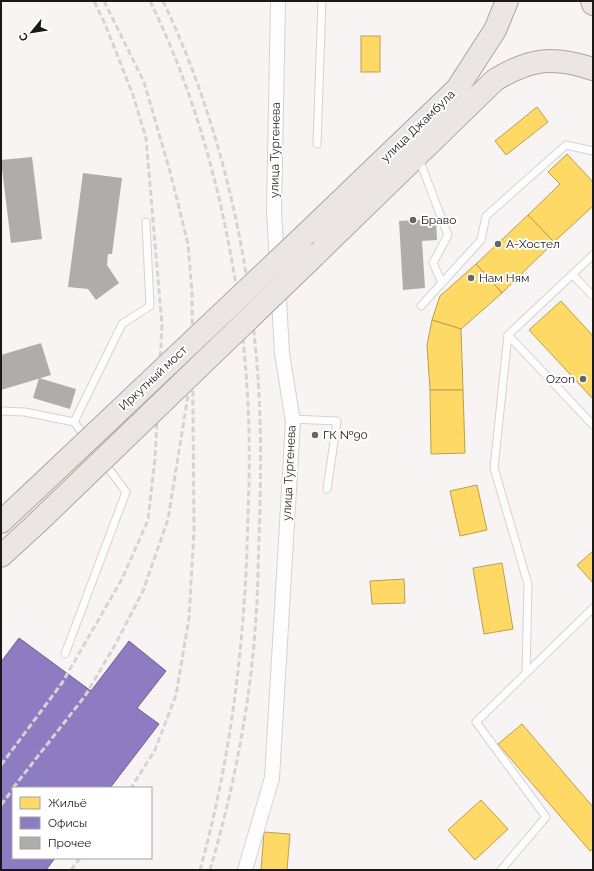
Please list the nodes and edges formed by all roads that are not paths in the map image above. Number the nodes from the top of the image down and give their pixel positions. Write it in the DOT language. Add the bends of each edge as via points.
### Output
graph roads {
  1 [pos="278,1"];
  2 [pos="322,1"];
  3 [pos="507,1"];
  4 [pos="592,1"];
  5 [pos="593,4"];
  6 [pos="593,69"];
  7 [pos="317,144"];
  8 [pos="593,151"];
  9 [pos="418,156"];
  10 [pos="146,222"];
  11 [pos="306,234"];
  12 [pos="593,255"];
  13 [pos="573,274"];
  14 [pos="442,283"];
  15 [pos="593,296"];
  16 [pos="421,306"];
  17 [pos="508,335"];
  18 [pos="1,411"];
  19 [pos="292,419"];
  20 [pos="74,422"];
  21 [pos="593,425"];
  22 [pos="327,489"];
  23 [pos="1,522"];
  24 [pos="1,556"];
  25 [pos="593,608"];
  26 [pos="65,654"];
  27 [pos="526,674"];
  28 [pos="245,870"];
  29 [pos="501,870"];
  1 -- 19 [label="street, улица Тургенева" via="274,212 282,353"];
  2 -- 7 [label="lane"];
  3 -- 11 [label="main road, улица Джамбула" via="495,30 457,89"];
  4 -- 5 [label="main road"];
  6 -- 9 [label="main road, Иркутный мост" via="579,64 555,61 516,67 495,80"];
  8 -- 14 [label="lane" via="566,145 486,216 481,240"];
  9 -- 14 [label="lane" via="448,236 433,263"];
  9 -- 24 [label="main road, Иркутный мост, bridge"];
  10 -- 20 [label="lane" via="150,306 122,324"];
  11 -- 23 [label="main road, Иркутный мост, bridge"];
  12 -- 13 [label="lane"];
  13 -- 15 [label="lane"];
  13 -- 17 [label="lane"];
  14 -- 16 [label="lane"];
  17 -- 21 [label="lane"];
  17 -- 27 [label="lane" via="494,468 528,584"];
  18 -- 20 [label="lane" via="25,412"];
  19 -- 22 [label="lane" via="337,421"];
  19 -- 28 [label="street, улица Тургенева" via="272,778"];
  20 -- 26 [label="lane" via="126,492"];
  25 -- 27 [label="lane"];
  27 -- 29 [label="lane" via="476,722 546,817"];
}
